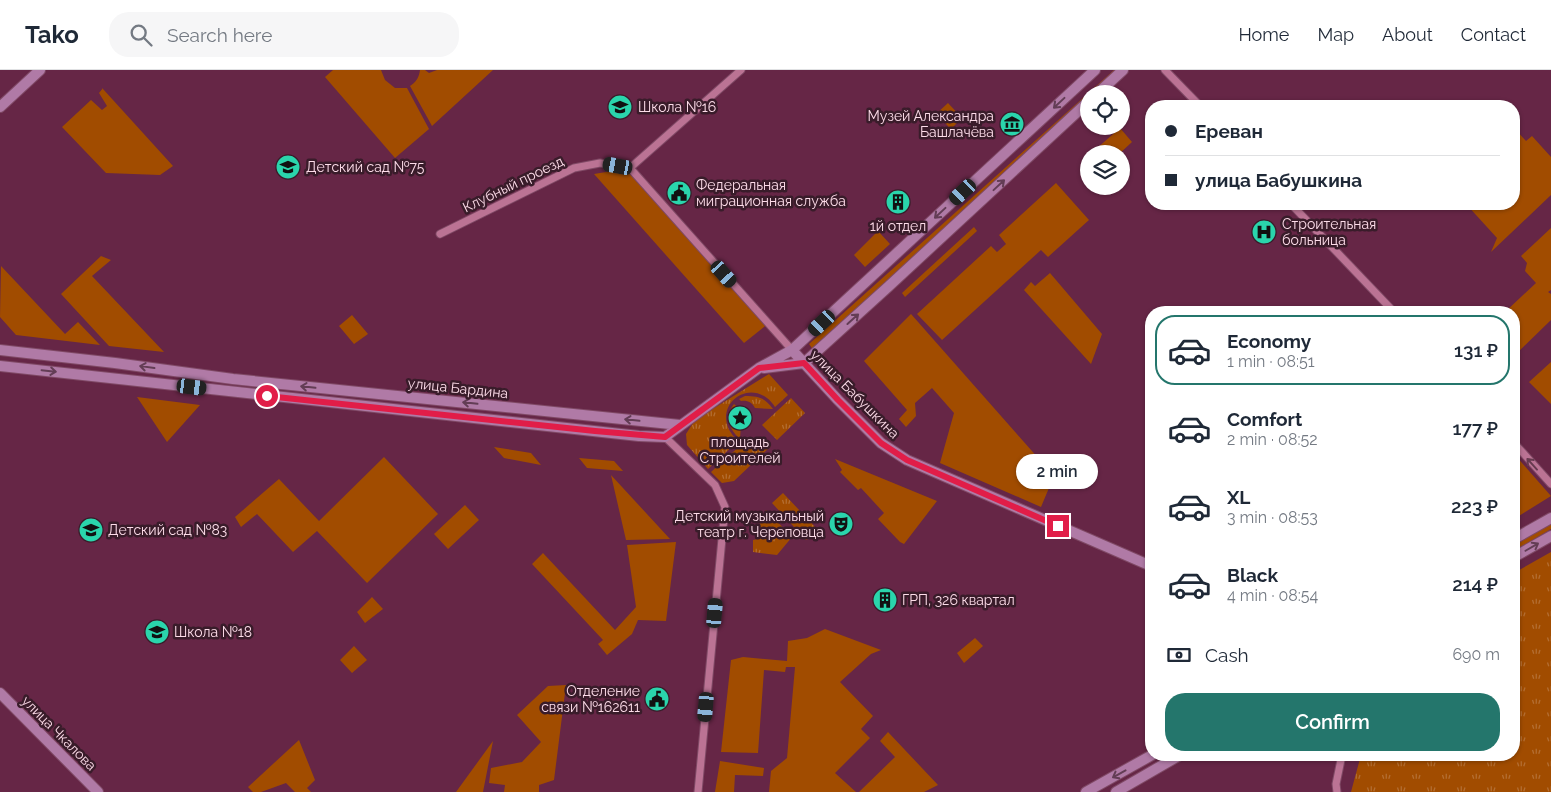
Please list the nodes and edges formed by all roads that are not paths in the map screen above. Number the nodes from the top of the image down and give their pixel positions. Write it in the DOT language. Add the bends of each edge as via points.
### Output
graph roads {
  1 [pos="40,70"];
  2 [pos="741,70"];
  3 [pos="1095,70"];
  4 [pos="1123,70"];
  5 [pos="1165,70"];
  6 [pos="1107,85"];
  7 [pos="1194,100"];
  8 [pos="0,108"];
  9 [pos="1080,109"];
  10 [pos="630,168"];
  11 [pos="1297,210"];
  12 [pos="440,234"];
  13 [pos="1388,306"];
  14 [pos="0,350"];
  15 [pos="792,350"];
  16 [pos="115,363"];
  17 [pos="804,363"];
  18 [pos="0,366"];
  19 [pos="759,368"];
  20 [pos="114,378"];
  21 [pos="233,379"];
  22 [pos="232,392"];
  23 [pos="680,425"];
  24 [pos="665,437"];
  25 [pos="1520,450"];
  26 [pos="1551,484"];
  27 [pos="1551,518"];
  28 [pos="1520,536"];
  29 [pos="1551,536"];
  30 [pos="1520,554"];
  31 [pos="1145,563"];
  32 [pos="0,693"];
  33 [pos="1145,759"];
  34 [pos="1170,761"];
  35 [pos="1341,761"];
  36 [pos="98,792"];
  37 [pos="698,792"];
  38 [pos="1086,792"];
  39 [pos="1116,792"];
  40 [pos="1337,792"];
  1 -- 8 [label="main road"];
  2 -- 10 [label="street"];
  3 -- 15 [label="main road, one-way"];
  4 -- 6 [label="main road"];
  5 -- 7 [label="street"];
  17 -- 9 [label="main road, one-way"];
  10 -- 12 [label="street, Клубный проезд" via="600,163 574,168"];
  10 -- 15 [label="street, улица Бабушкина"];
  11 -- 13 [label="street"];
  14 -- 16 [label="main road, улица Бардина"];
  15 -- 17 [label="main road, улица Бабушкина"];
  15 -- 19 [label="main road"];
  16 -- 20 [label="main road"];
  21 -- 16 [label="main road, улица Бардина, one-way"];
  17 -- 19 [label="main road"];
  17 -- 31 [label="main road, улица Бабушкина" via="881,443 907,460"];
  18 -- 20 [label="main road, улица Бардина, one-way"];
  19 -- 23 [label="main road"];
  20 -- 22 [label="main road, улица Бардина"];
  21 -- 22 [label="main road"];
  23 -- 21 [label="main road, улица Бардина, one-way"];
  22 -- 24 [label="main road, улица Бардина"];
  23 -- 24 [label="main road"];
  24 -- 37 [label="street" via="715,485 725,508"];
  26 -- 25 [label="street, one-way"];
  27 -- 28 [label="main road"];
  30 -- 29 [label="main road, one-way"];
  32 -- 36 [label="main road, улица Чкалова"];
  33 -- 38 [label="main road, one-way"];
  34 -- 39 [label="main road"];
  35 -- 40 [label="street"];
}
